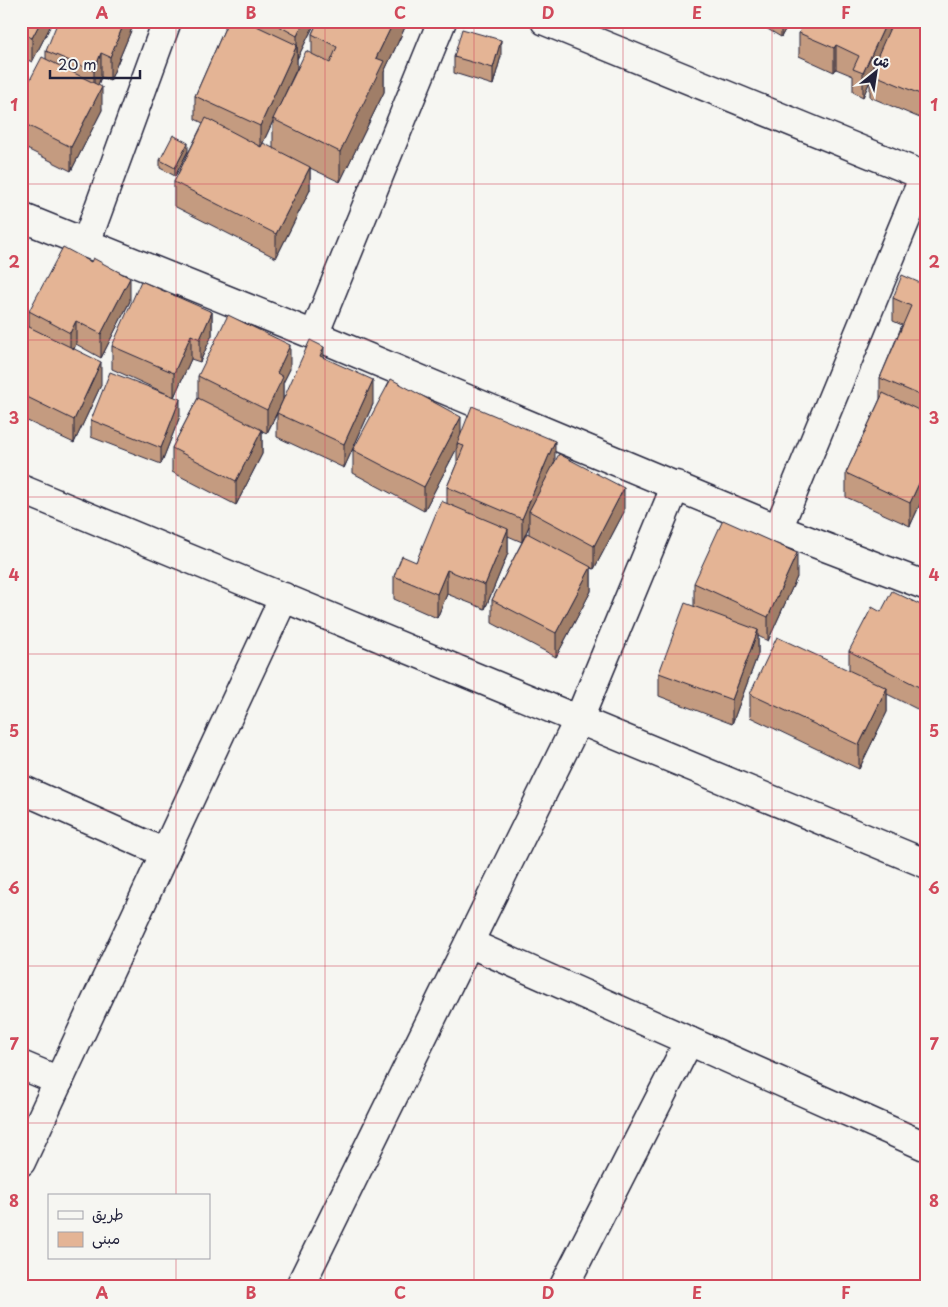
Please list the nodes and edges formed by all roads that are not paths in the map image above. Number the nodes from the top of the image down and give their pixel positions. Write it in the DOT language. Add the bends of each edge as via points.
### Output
graph roads {
  1 [pos="167,21"];
  2 [pos="442,21"];
  3 [pos="545,21"];
  4 [pos="925,177"];
  5 [pos="21,217"];
  6 [pos="86,243"];
  7 [pos="314,335"];
  8 [pos="676,485"];
  9 [pos="21,489"];
  10 [pos="778,528"];
  11 [pos="927,586"];
  12 [pos="284,597"];
  13 [pos="580,719"];
  14 [pos="21,790"];
  15 [pos="165,853"];
  16 [pos="925,856"];
  17 [pos="469,943"];
  18 [pos="689,1040"];
  19 [pos="21,1065"];
  20 [pos="59,1081"];
  21 [pos="927,1147"];
  22 [pos="21,1162"];
  23 [pos="300,1286"];
  24 [pos="564,1286"];
  1 -- 6 [label="street"];
  2 -- 7 [label="street"];
  3 -- 4 [label="street"];
  4 -- 10 [label="street"];
  5 -- 6 [label="street"];
  6 -- 7 [label="street"];
  7 -- 8 [label="street"];
  8 -- 10 [label="street"];
  8 -- 13 [label="street"];
  9 -- 12 [label="street"];
  10 -- 11 [label="street"];
  12 -- 13 [label="street"];
  12 -- 15 [label="street"];
  13 -- 16 [label="street"];
  13 -- 17 [label="street"];
  14 -- 15 [label="street"];
  15 -- 20 [label="street"];
  17 -- 18 [label="street"];
  17 -- 23 [label="street"];
  18 -- 21 [label="street"];
  18 -- 24 [label="street"];
  19 -- 20 [label="street"];
  20 -- 22 [label="street"];
}
